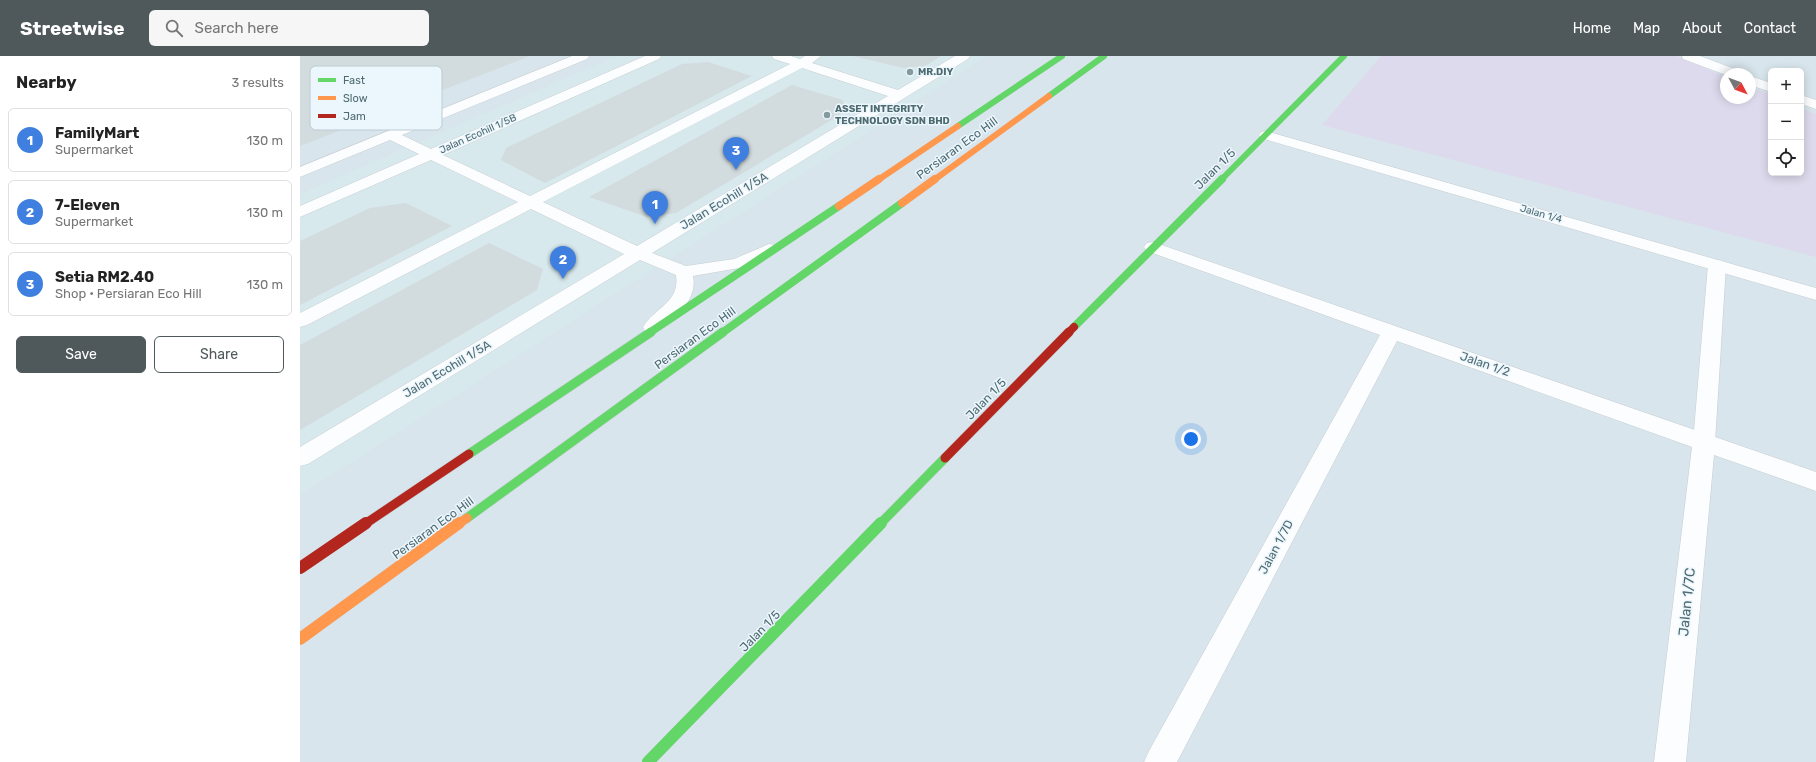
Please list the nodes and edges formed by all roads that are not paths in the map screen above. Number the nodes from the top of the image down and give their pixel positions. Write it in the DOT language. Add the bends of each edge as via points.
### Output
graph roads {
  1 [pos="583,56"];
  2 [pos="655,56"];
  3 [pos="778,56"];
  4 [pos="815,56"];
  5 [pos="964,56"];
  6 [pos="1062,56"];
  7 [pos="1104,56"];
  8 [pos="1344,56"];
  9 [pos="1688,56"];
  10 [pos="801,63"];
  11 [pos="1720,68"];
  12 [pos="1756,82"];
  13 [pos="1768,87"];
  14 [pos="899,95"];
  15 [pos="1804,100"];
  16 [pos="1816,105"];
  17 [pos="442,114"];
  18 [pos="402,130"];
  19 [pos="390,135"];
  20 [pos="1266,135"];
  21 [pos="432,154"];
  22 [pos="300,172"];
  23 [pos="530,201"];
  24 [pos="300,212"];
  25 [pos="785,242"];
  26 [pos="1153,247"];
  27 [pos="638,253"];
  28 [pos="1717,265"];
  29 [pos="684,272"];
  30 [pos="1816,294"];
  31 [pos="300,321"];
  32 [pos="1392,332"];
  33 [pos="639,340"];
  34 [pos="1704,442"];
  35 [pos="300,458"];
  36 [pos="1816,482"];
  37 [pos="300,568"];
  38 [pos="300,639"];
  39 [pos="648,762"];
  40 [pos="1160,762"];
  41 [pos="1670,762"];
  1 -- 17 [label="lane"];
  2 -- 21 [label="lane, Jalan Ecohill 1/5B"];
  3 -- 10 [label="lane"];
  4 -- 10 [label="lane"];
  5 -- 14 [label="lane, Jalan Ecohill 1/5A"];
  6 -- 25 [label="street, Persiaran Eco Hill"];
  7 -- 38 [label="street, Persiaran Eco Hill"];
  8 -- 20 [label="street, Jalan 1/5"];
  9 -- 11 [label="street"];
  10 -- 14 [label="lane"];
  10 -- 23 [label="lane"];
  12 -- 13 [label="street"];
  14 -- 27 [label="lane, Jalan Ecohill 1/5A"];
  15 -- 16 [label="street"];
  18 -- 19 [label="lane"];
  19 -- 21 [label="lane"];
  19 -- 22 [label="lane"];
  20 -- 26 [label="street, Jalan 1/5"];
  20 -- 28 [label="street, Jalan 1/4"];
  21 -- 23 [label="lane"];
  21 -- 24 [label="lane, Jalan Ecohill 1/5B"];
  23 -- 27 [label="lane"];
  23 -- 31 [label="lane"];
  25 -- 29 [label="lane" via="738,263"];
  25 -- 33 [label="street, Persiaran Eco Hill"];
  26 -- 32 [label="street, Jalan 1/2"];
  26 -- 39 [label="street, Jalan 1/5"];
  27 -- 29 [label="lane"];
  27 -- 35 [label="lane, Jalan Ecohill 1/5A"];
  28 -- 30 [label="street, Jalan 1/4"];
  28 -- 34 [label="lane"];
  29 -- 33 [label="lane" via="686,285 681,299"];
  32 -- 34 [label="street, Jalan 1/2"];
  32 -- 40 [label="street, Jalan 1/7D"];
  33 -- 37 [label="street, Persiaran Eco Hill"];
  34 -- 36 [label="street, Jalan 1/2"];
  34 -- 41 [label="street, Jalan 1/7C"];
}
